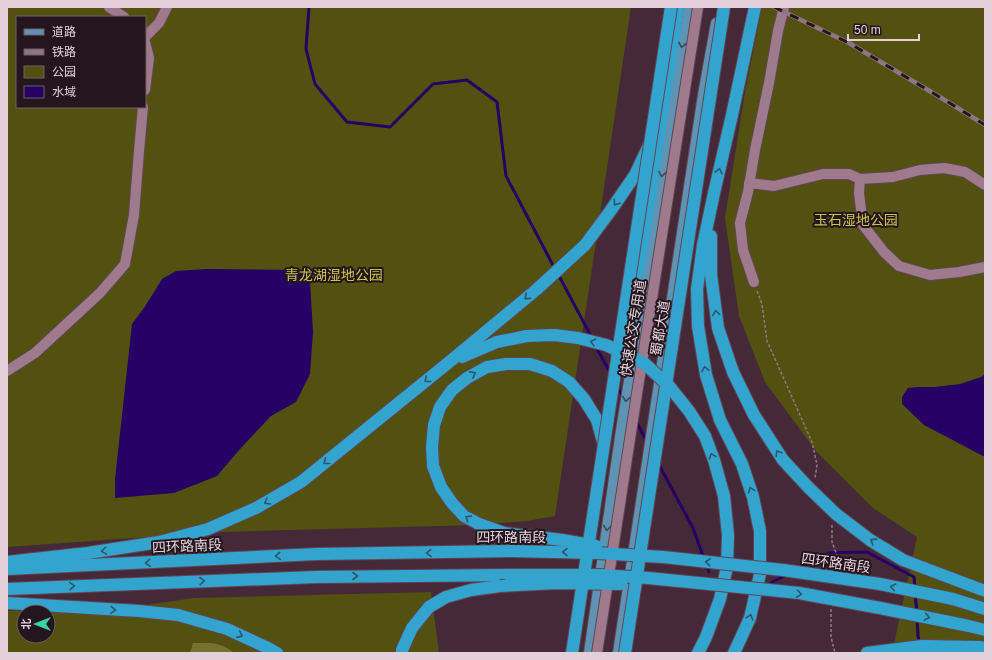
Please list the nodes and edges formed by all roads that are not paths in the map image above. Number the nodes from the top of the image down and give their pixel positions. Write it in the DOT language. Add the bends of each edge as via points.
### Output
graph roads {
  1 [pos="109,7"];
  2 [pos="167,7"];
  3 [pos="671,7"];
  4 [pos="678,7"];
  5 [pos="688,7"];
  6 [pos="698,7"];
  7 [pos="718,7"];
  8 [pos="724,7"];
  9 [pos="755,7"];
  10 [pos="784,7"];
  11 [pos="122,16"];
  12 [pos="146,36"];
  13 [pos="146,46"];
  14 [pos="146,82"];
  15 [pos="143,108"];
  16 [pos="661,120"];
  17 [pos="860,179"];
  18 [pos="749,183"];
  19 [pos="985,184"];
  20 [pos="714,193"];
  21 [pos="985,267"];
  22 [pos="754,282"];
  23 [pos="448,363"];
  24 [pos="7,371"];
  25 [pos="607,456"];
  26 [pos="663,557"];
  27 [pos="7,562"];
  28 [pos="33,564"];
  29 [pos="7,570"];
  30 [pos="709,584"];
  31 [pos="7,589"];
  32 [pos="985,591"];
  33 [pos="7,603"];
  34 [pos="985,609"];
  35 [pos="985,630"];
  36 [pos="985,648"];
  37 [pos="277,653"];
  38 [pos="402,653"];
  39 [pos="572,653"];
  40 [pos="576,653"];
  41 [pos="589,653"];
  42 [pos="597,653"];
  43 [pos="618,653"];
  44 [pos="625,653"];
  45 [pos="698,653"];
  46 [pos="734,653"];
  47 [pos="867,653"];
  1 -- 11 [label="street"];
  2 -- 12 [label="street" via="159,23"];
  3 -- 39 [label="highway, bridge"];
  4 -- 16 [label="highway"];
  5 -- 41 [label="main road, one-way" via="620,436"];
  6 -- 42 [label="street, 快速公交专用道, bridge"];
  7 -- 43 [label="main road"];
  8 -- 44 [label="highway, 蜀都大道, bridge"];
  20 -- 9 [label="highway, one-way"];
  10 -- 18 [label="street"];
  13 -- 14 [label="street" via="149,58"];
  15 -- 24 [label="street" via="134,216 125,264 100,293 35,353"];
  16 -- 23 [label="highway, one-way" via="635,175 585,245 536,290"];
  16 -- 25 [label="highway"];
  17 -- 18 [label="street" via="849,174 823,174 774,186"];
  17 -- 19 [label="street" via="892,177 920,170 944,168 964,172"];
  17 -- 21 [label="street" via="863,225 884,252 899,266 930,275"];
  18 -- 22 [label="street" via="740,223 743,250"];
  32 -- 20 [label="highway, one-way, bridge" via="903,560 870,540 836,514 783,460 754,415 733,372 718,328 711,275"];
  46 -- 20 [label="highway, one-way" via="750,618 760,574 760,532 754,497 742,464 720,420 706,375 698,326 697,289"];
  23 -- 28 [label="highway, one-way" via="301,482 256,508 208,529 159,542"];
  45 -- 23 [label="highway, one-way, bridge" via="720,599 727,567 728,535 724,496 704,436 689,411 669,386 644,363 606,345 554,335 527,336 497,342"];
  26 -- 25 [label="highway, one-way, bridge" via="504,532 464,516 441,487 433,466 434,425 440,407 452,390 467,378 487,367 530,364 552,371 569,382 584,399 597,420"];
  25 -- 40 [label="highway"];
  26 -- 28 [label="highway, 四环路南段, one-way, bridge" via="510,552 317,554"];
  34 -- 26 [label="highway, 四环路南段, one-way, bridge" via="953,599 880,584"];
  27 -- 28 [label="highway"];
  28 -- 29 [label="highway"];
  31 -- 30 [label="highway, one-way, bridge" via="316,576 599,575"];
  30 -- 35 [label="highway, one-way, bridge" via="799,593"];
  30 -- 38 [label="highway, bridge" via="557,584 471,590 446,597 429,607 412,628"];
  33 -- 37 [label="highway, one-way" via="178,615 227,629"];
  36 -- 47 [label="highway" via="922,646"];
}
